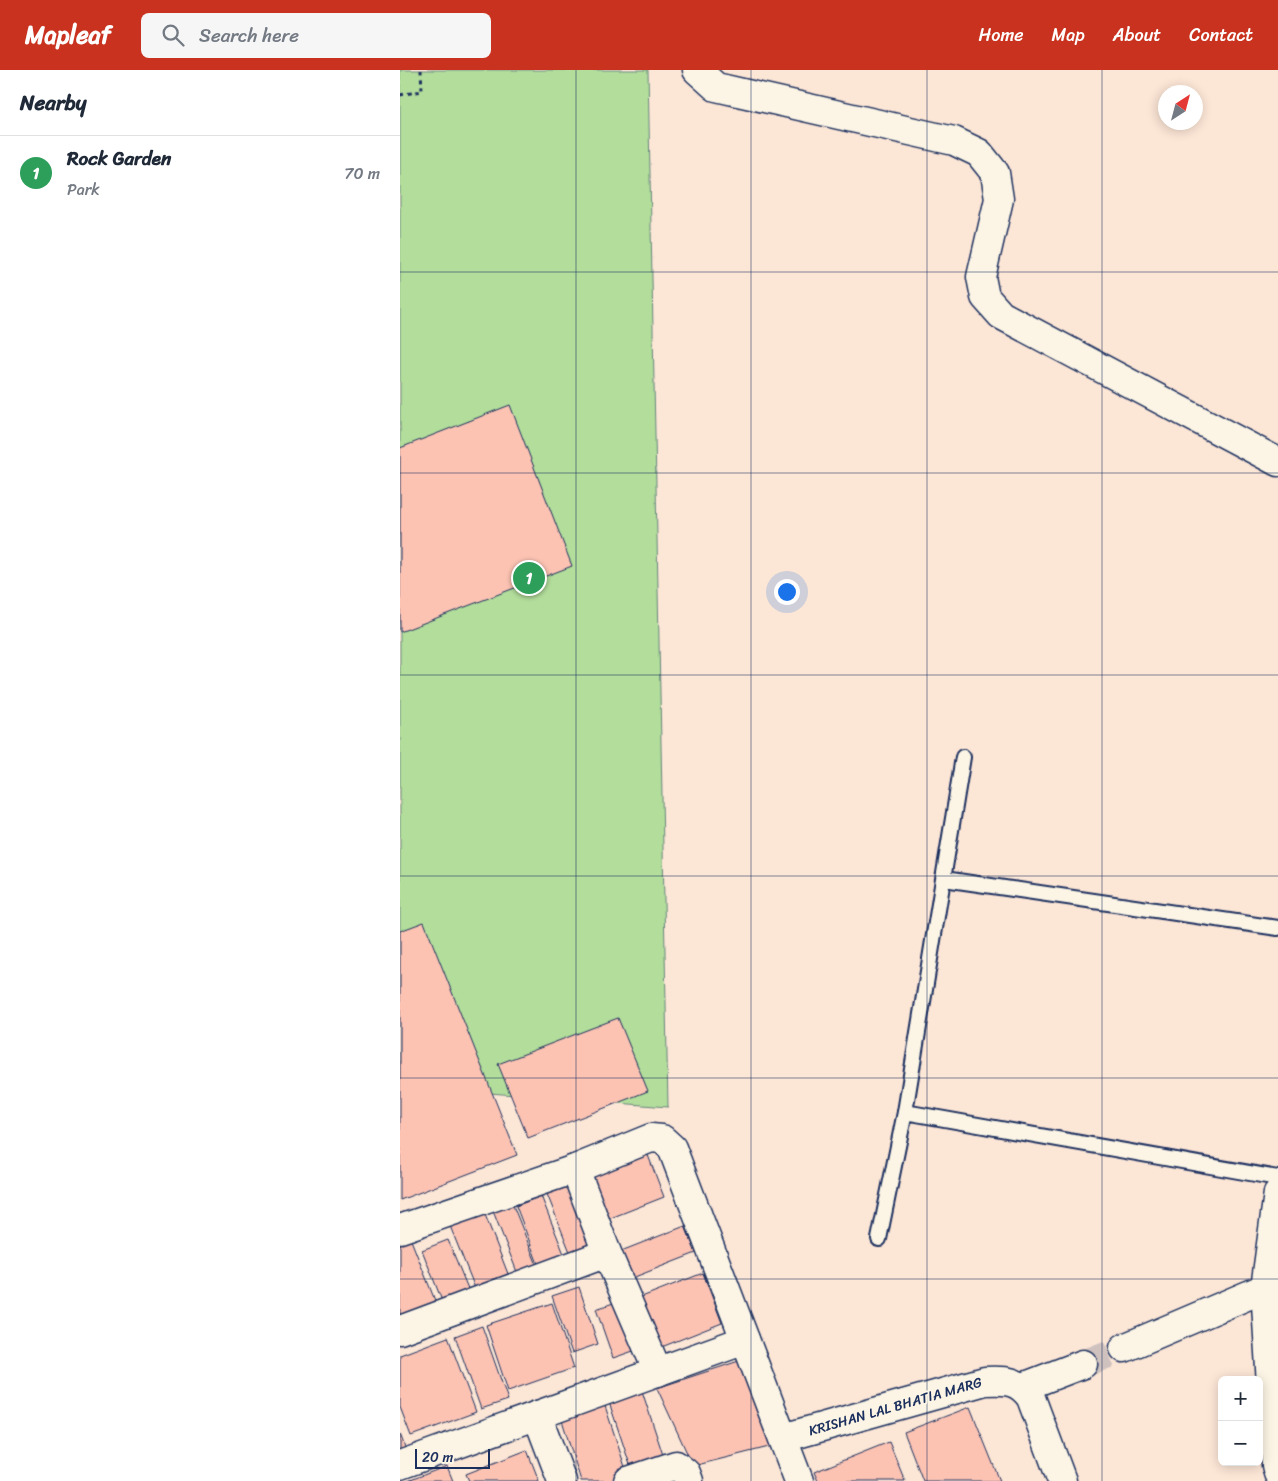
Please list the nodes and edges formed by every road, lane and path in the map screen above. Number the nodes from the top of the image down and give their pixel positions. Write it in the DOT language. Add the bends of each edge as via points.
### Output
graph roads {
  1 [pos="421,70"];
  2 [pos="697,70"];
  3 [pos="400,95"];
  4 [pos="1278,462"];
  5 [pos="963,757"];
  6 [pos="944,879"];
  7 [pos="1278,928"];
  8 [pos="905,1112"];
  9 [pos="575,1168"];
  10 [pos="1278,1178"];
  11 [pos="1278,1193"];
  12 [pos="400,1229"];
  13 [pos="879,1239"];
  14 [pos="607,1252"];
  15 [pos="1265,1288"];
  16 [pos="400,1330"];
  17 [pos="744,1340"];
  18 [pos="1124,1348"];
  19 [pos="1083,1364"];
  20 [pos="658,1372"];
  21 [pos="1023,1387"];
  22 [pos="538,1415"];
  23 [pos="783,1438"];
  24 [pos="400,1465"];
  25 [pos="1278,1473"];
  26 [pos="562,1481"];
  27 [pos="628,1481"];
  28 [pos="688,1481"];
  29 [pos="799,1481"];
  30 [pos="1062,1481"];
  1 -- 3 [label="path" via="422,91"];
  2 -- 4 [label="street" via="716,87 954,141 979,153 995,173 999,199 981,277 985,298 1001,315"];
  5 -- 6 [label="lane"];
  6 -- 7 [label="lane"];
  6 -- 8 [label="lane"];
  8 -- 10 [label="lane"];
  8 -- 13 [label="lane"];
  9 -- 12 [label="street"];
  9 -- 14 [label="street"];
  9 -- 17 [label="street" via="651,1138 662,1139 672,1148"];
  11 -- 15 [label="street"];
  14 -- 16 [label="street"];
  14 -- 20 [label="street"];
  15 -- 18 [label="street"];
  15 -- 25 [label="street"];
  17 -- 20 [label="street"];
  17 -- 23 [label="street"];
  19 -- 21 [label="street"];
  20 -- 22 [label="street"];
  21 -- 23 [label="street, KRISHAN LAL BHATIA MARG" via="1007,1380 986,1380"];
  21 -- 30 [label="street" via="1039,1418"];
  22 -- 24 [label="street"];
  22 -- 26 [label="street"];
  23 -- 29 [label="street"];
  27 -- 28 [label="street" via="676,1465 686,1473"];
}
